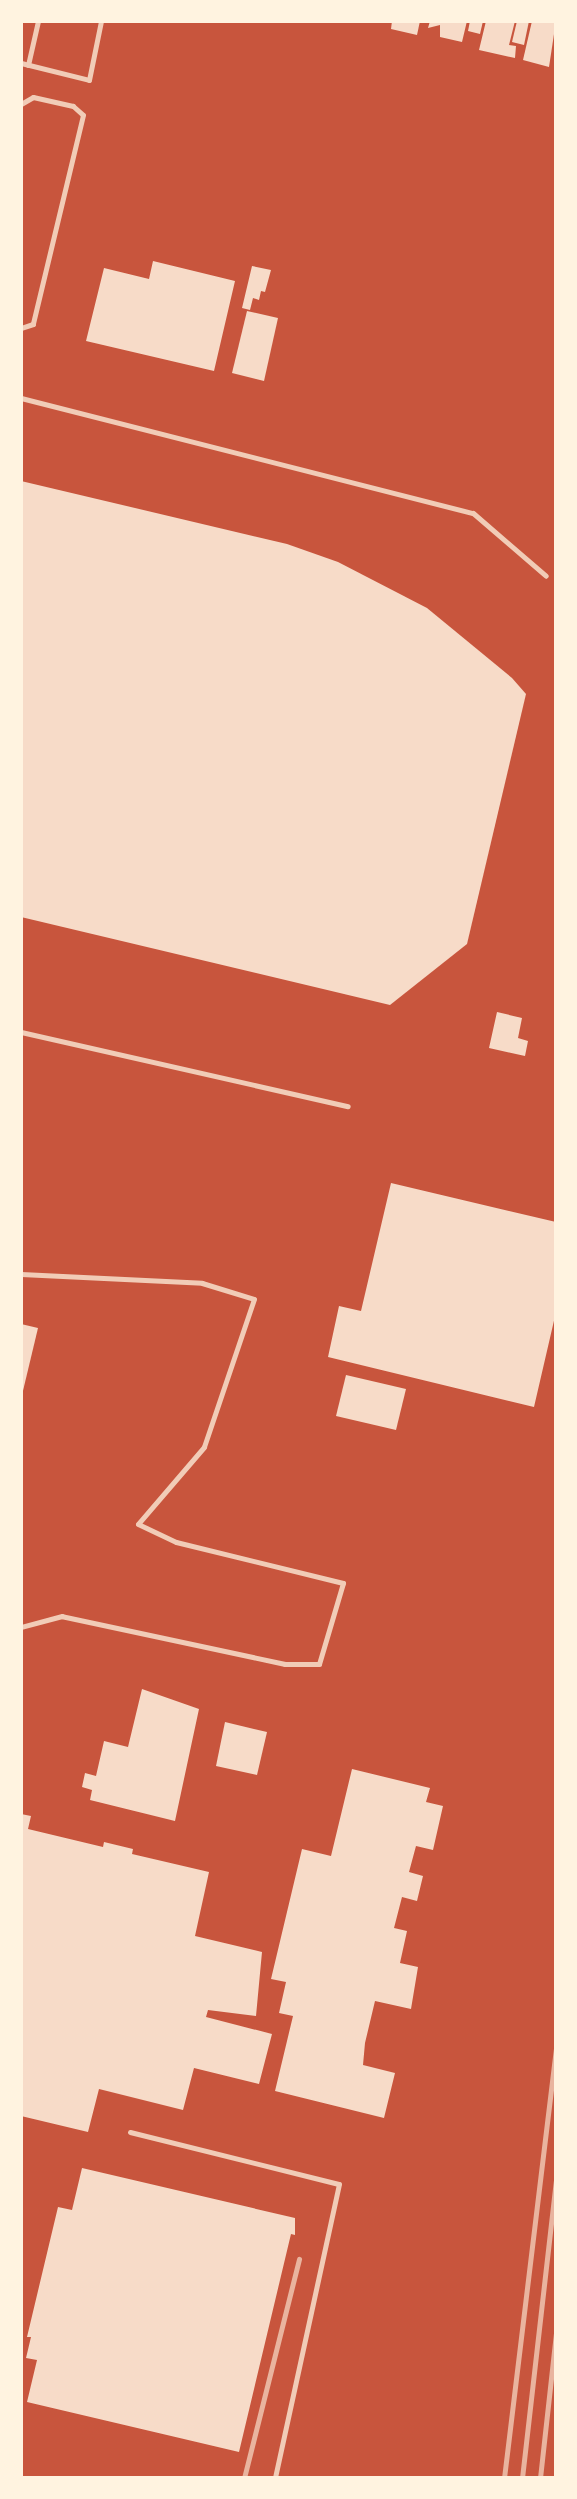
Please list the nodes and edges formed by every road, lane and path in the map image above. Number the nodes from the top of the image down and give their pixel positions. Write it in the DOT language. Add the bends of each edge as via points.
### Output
graph roads {
  1 [pos="38,21"];
  2 [pos="102,21"];
  3 [pos="24,64"];
  4 [pos="21,104"];
  5 [pos="21,328"];
  6 [pos="21,398"];
  7 [pos="546,576"];
  8 [pos="21,1032"];
  9 [pos="348,1106"];
  10 [pos="21,1274"];
  11 [pos="21,1628"];
  12 [pos="130,2132"];
  13 [pos="275,2478"];
  1 -- 3 [label="lane"];
  2 -- 3 [label="lane" via="89,80"];
  4 -- 5 [label="lane" via="33,97 73,106 83,115 33,324"];
  6 -- 7 [label="lane" via="473,513"];
  8 -- 9 [label="lane"];
  10 -- 11 [label="lane" via="202,1283 254,1299 204,1447 138,1524 176,1542 344,1583 319,1664 285,1664 62,1616"];
  12 -- 13 [label="lane" via="339,2184"];
}
